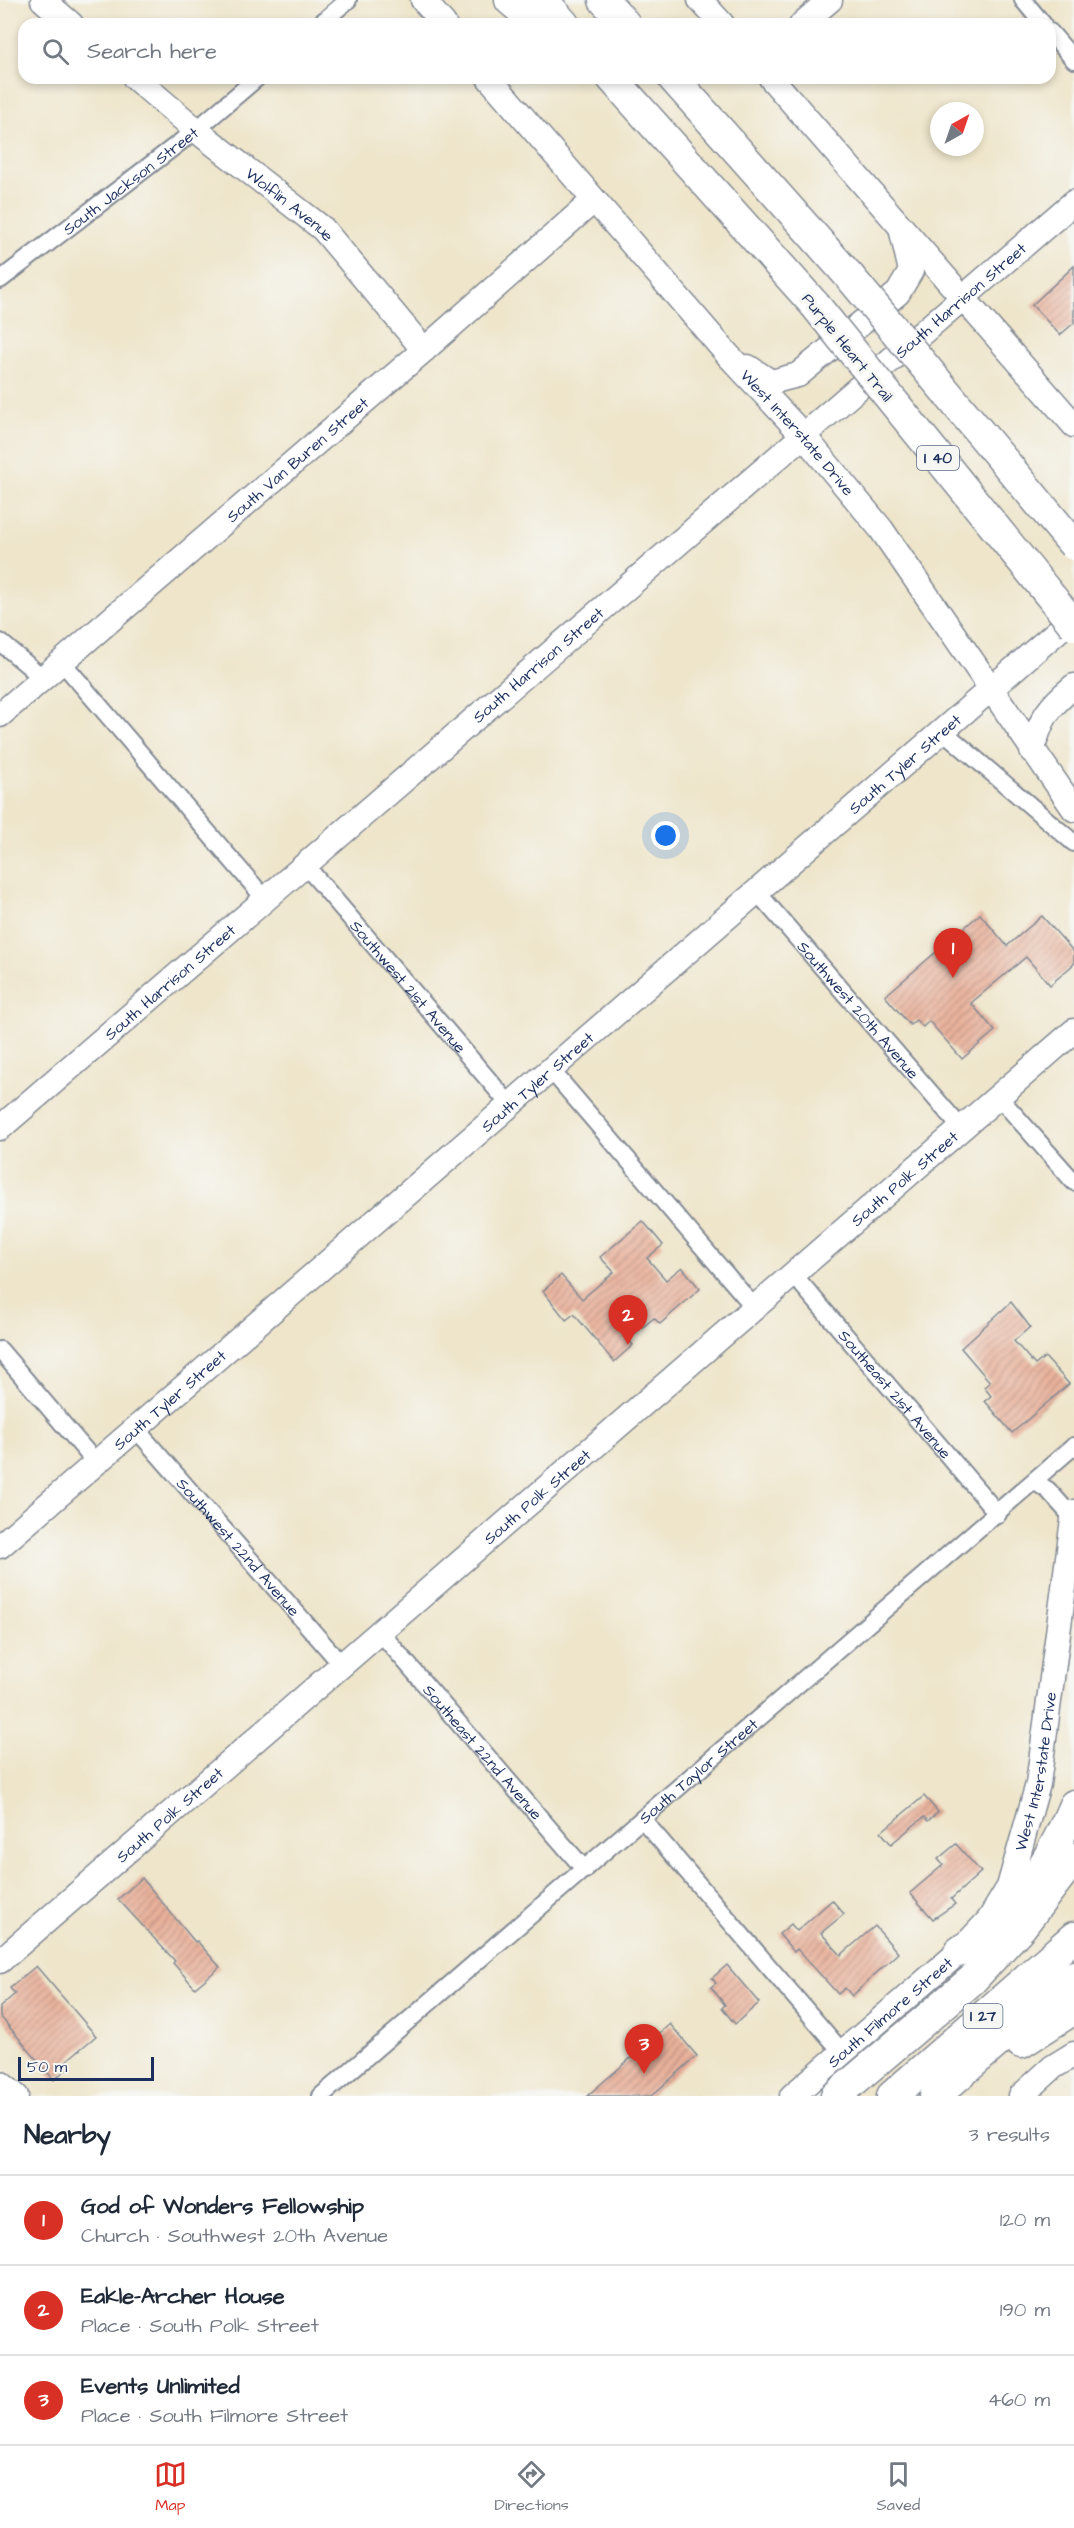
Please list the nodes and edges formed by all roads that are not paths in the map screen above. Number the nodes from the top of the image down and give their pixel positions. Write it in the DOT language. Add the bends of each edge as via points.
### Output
graph roads {
  1 [pos="43,0"];
  2 [pos="348,0"];
  3 [pos="423,0"];
  4 [pos="510,0"];
  5 [pos="543,0"];
  6 [pos="603,0"];
  7 [pos="700,0"];
  8 [pos="830,0"];
  9 [pos="1023,0"];
  10 [pos="64,18"];
  11 [pos="327,18"];
  12 [pos="439,18"];
  13 [pos="531,18"];
  14 [pos="559,18"];
  15 [pos="620,18"];
  16 [pos="716,18"];
  17 [pos="809,18"];
  18 [pos="1038,18"];
  19 [pos="1056,39"];
  20 [pos="1074,60"];
  21 [pos="142,84"];
  22 [pos="250,84"];
  23 [pos="494,84"];
  24 [pos="610,84"];
  25 [pos="617,84"];
  26 [pos="678,84"];
  27 [pos="776,84"];
  28 [pos="636,106"];
  29 [pos="196,130"];
  30 [pos="593,201"];
  31 [pos="1074,202"];
  32 [pos="902,230"];
  33 [pos="0,280"];
  34 [pos="963,297"];
  35 [pos="424,350"];
  36 [pos="728,356"];
  37 [pos="1074,425"];
  38 [pos="803,435"];
  39 [pos="1074,545"];
  40 [pos="1071,621"];
  41 [pos="0,642"];
  42 [pos="62,662"];
  43 [pos="43,678"];
  44 [pos="1074,686"];
  45 [pos="991,688"];
  46 [pos="0,715"];
  47 [pos="943,731"];
  48 [pos="1032,751"];
  49 [pos="1074,809"];
  50 [pos="1074,843"];
  51 [pos="306,866"];
  52 [pos="758,893"];
  53 [pos="266,900"];
  54 [pos="1074,1031"];
  55 [pos="551,1070"];
  56 [pos="998,1096"];
  57 [pos="510,1105"];
  58 [pos="0,1128"];
  59 [pos="961,1128"];
  60 [pos="1074,1182"];
  61 [pos="792,1273"];
  62 [pos="754,1307"];
  63 [pos="0,1350"];
  64 [pos="136,1429"];
  65 [pos="1074,1446"];
  66 [pos="96,1463"];
  67 [pos="1035,1482"];
  68 [pos="1074,1512"];
  69 [pos="998,1514"];
  70 [pos="1074,1518"];
  71 [pos="0,1546"];
  72 [pos="380,1632"];
  73 [pos="342,1665"];
  74 [pos="1074,1805"];
  75 [pos="643,1820"];
  76 [pos="1074,1858"];
  77 [pos="585,1870"];
  78 [pos="1074,1937"];
  79 [pos="959,1952"];
  80 [pos="0,1961"];
  81 [pos="1074,1976"];
  82 [pos="1074,2009"];
  83 [pos="842,2052"];
  84 [pos="1074,2054"];
  85 [pos="0,2083"];
  86 [pos="16,2096"];
  87 [pos="321,2096"];
  88 [pos="792,2096"];
  89 [pos="836,2096"];
  90 [pos="892,2096"];
  91 [pos="935,2096"];
  92 [pos="940,2096"];
  93 [pos="1021,2096"];
  1 -- 10 [label="main road"];
  2 -- 11 [label="street"];
  3 -- 12 [label="main road"];
  4 -- 13 [label="highway"];
  5 -- 14 [label="highway"];
  6 -- 15 [label="highway"];
  7 -- 16 [label="main road"];
  8 -- 17 [label="main road"];
  9 -- 18 [label="street"];
  19 -- 20 [label="street"];
  21 -- 29 [label="main road, Wolflin Avenue"];
  22 -- 29 [label="street, South Jackson Street"];
  23 -- 30 [label="main road, West Interstate Drive"];
  24 -- 28 [label="highway"];
  25 -- 28 [label="highway, Purple Heart Trail / I 40"];
  26 -- 39 [label="highway, bridge" via="850,277"];
  27 -- 32 [label="main road"];
  28 -- 40 [label="highway, Purple Heart Trail / I 40, bridge" via="814,305"];
  29 -- 33 [label="street, South Jackson Street"];
  29 -- 35 [label="main road, Wolflin Avenue" via="323,230"];
  30 -- 35 [label="main road, South Van Buren Street"];
  30 -- 36 [label="main road, West Interstate Drive"];
  31 -- 34 [label="main road, South Harrison Street"];
  32 -- 34 [label="main road"];
  32 -- 36 [label="main road" via="911,271 897,293 798,375 771,382"];
  34 -- 37 [label="main road"];
  34 -- 38 [label="main road, South Harrison Street"];
  35 -- 42 [label="main road, South Van Buren Street"];
  36 -- 38 [label="main road, West Interstate Drive"];
  38 -- 45 [label="main road, West Interstate Drive" via="881,529"];
  38 -- 51 [label="main road, South Harrison Street"];
  40 -- 45 [label="main road, South Tyler Street"];
  41 -- 43 [label="street"];
  42 -- 43 [label="main road, South Van Buren Street"];
  42 -- 53 [label="street"];
  43 -- 46 [label="main road, South Van Buren Street"];
  44 -- 48 [label="main road" via="1044,715"];
  45 -- 47 [label="main road, South Tyler Street"];
  45 -- 48 [label="main road, West Interstate Drive"];
  47 -- 50 [label="street"];
  47 -- 52 [label="main road, South Tyler Street"];
  48 -- 49 [label="main road, West Interstate Drive"];
  51 -- 53 [label="main road, South Harrison Street"];
  51 -- 57 [label="street, Southwest 21st Avenue"];
  52 -- 55 [label="main road, South Tyler Street"];
  52 -- 59 [label="street, Southwest 20th Avenue"];
  53 -- 58 [label="main road, South Harrison Street"];
  54 -- 56 [label="main road, South Polk Street"];
  55 -- 57 [label="main road, South Tyler Street"];
  55 -- 62 [label="street"];
  56 -- 59 [label="main road, South Polk Street"];
  56 -- 60 [label="street"];
  57 -- 64 [label="main road, South Tyler Street"];
  59 -- 61 [label="main road, South Polk Street"];
  61 -- 62 [label="main road, South Polk Street"];
  61 -- 69 [label="street, Southeast 21st Avenue"];
  62 -- 72 [label="main road, South Polk Street"];
  63 -- 66 [label="street"];
  64 -- 66 [label="main road, South Tyler Street"];
  64 -- 73 [label="street, Southwest 22nd Avenue"];
  65 -- 67 [label="street, South Taylor Street"];
  66 -- 71 [label="main road, South Tyler Street"];
  67 -- 69 [label="street, South Taylor Street"];
  67 -- 70 [label="street"];
  68 -- 70 [label="main road, West Interstate Drive"];
  69 -- 75 [label="street, South Taylor Street"];
  70 -- 79 [label="main road, West Interstate Drive" via="1038,1784 1009,1887 989,1920"];
  72 -- 73 [label="main road, South Polk Street"];
  72 -- 77 [label="street, Southeast 22nd Avenue"];
  73 -- 80 [label="main road, South Polk Street"];
  74 -- 79 [label="highway" via="1056,1842 1014,1905 989,1931"];
  75 -- 77 [label="street, South Taylor Street"];
  75 -- 83 [label="street"];
  76 -- 89 [label="highway" via="1022,1926 972,1980"];
  77 -- 87 [label="street, South Taylor Street"];
  78 -- 90 [label="highway, I 27"];
  79 -- 83 [label="main road, South Filmore Street"];
  81 -- 91 [label="highway"];
  82 -- 92 [label="highway"];
  83 -- 88 [label="main road, South Filmore Street"];
  84 -- 93 [label="main road"];
  85 -- 86 [label="main road"];
}
